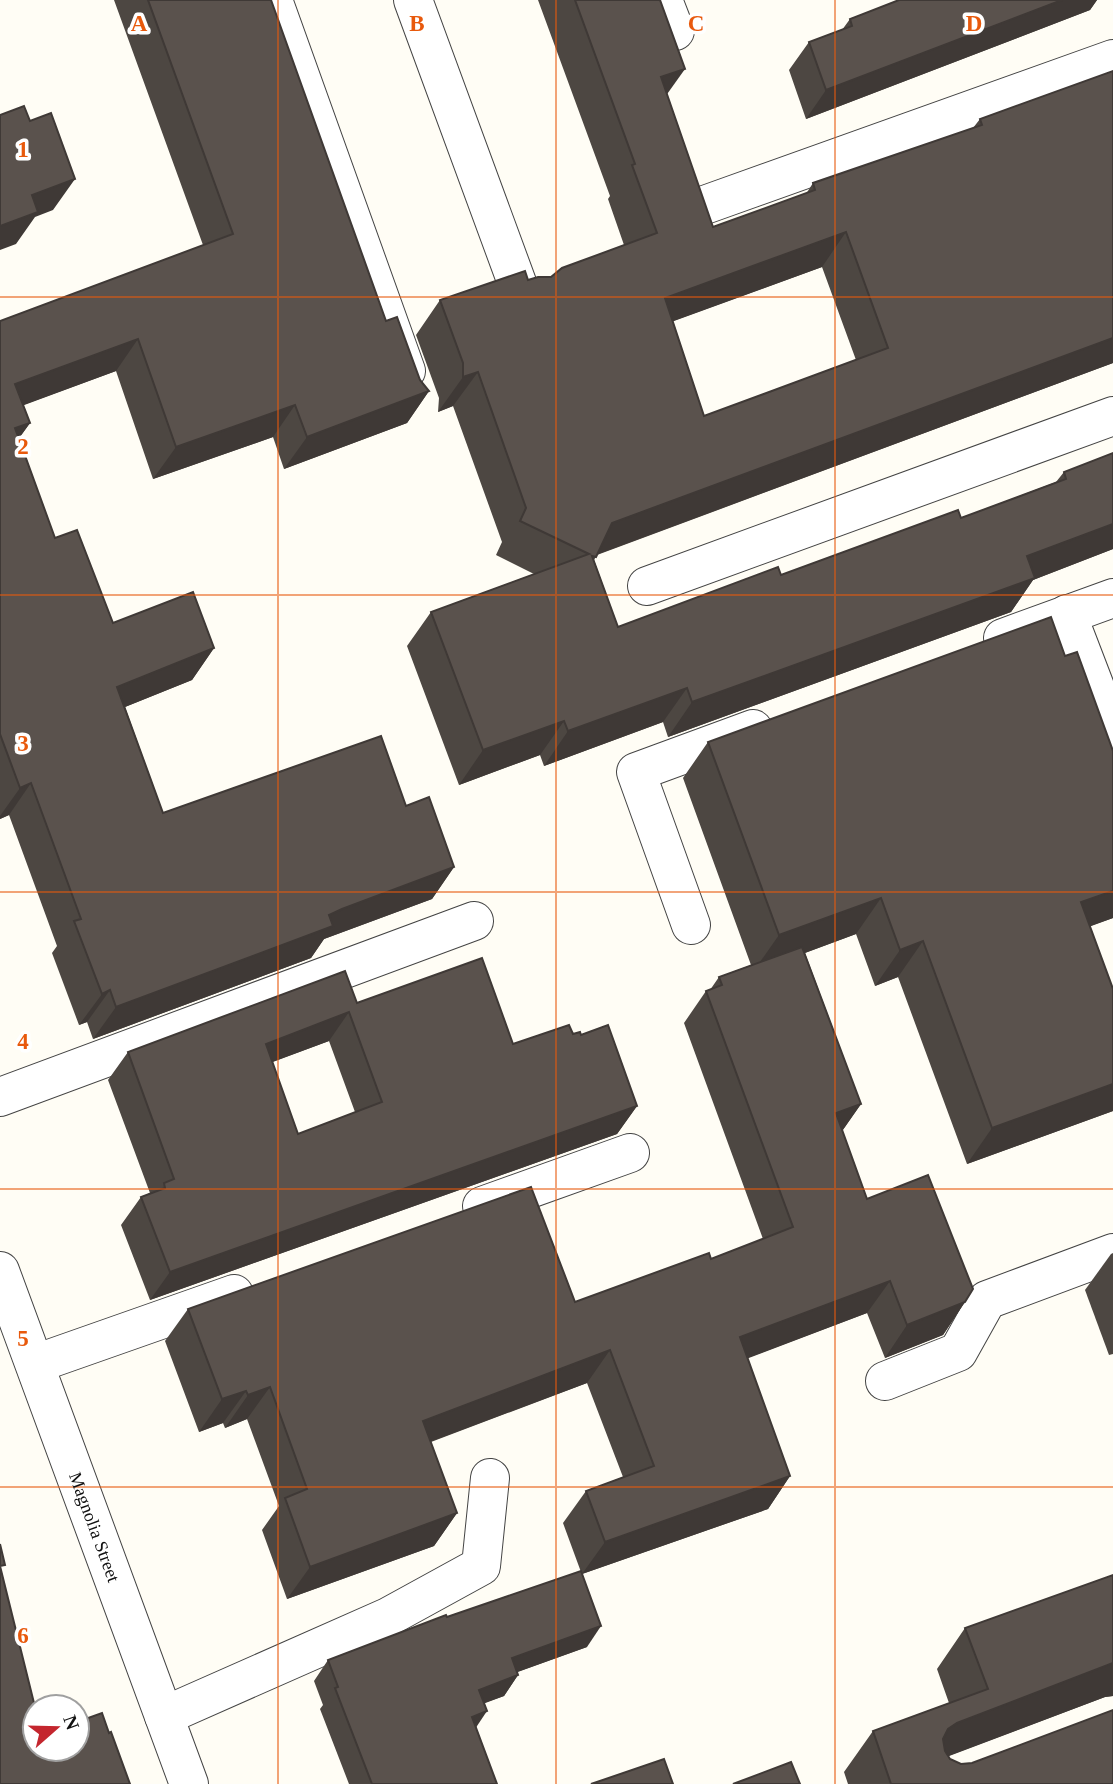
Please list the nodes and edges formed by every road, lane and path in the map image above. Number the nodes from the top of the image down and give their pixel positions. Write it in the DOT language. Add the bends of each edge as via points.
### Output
graph roads {
  1 [pos="274,0"];
  2 [pos="413,0"];
  3 [pos="1113,59"];
  4 [pos="699,207"];
  5 [pos="520,290"];
  6 [pos="418,405"];
  7 [pos="1113,416"];
  8 [pos="647,586"];
  9 [pos="1113,597"];
  10 [pos="1067,614"];
  11 [pos="976,648"];
  12 [pos="780,719"];
  13 [pos="1113,734"];
  14 [pos="474,921"];
  15 [pos="691,925"];
  16 [pos="0,1097"];
  17 [pos="630,1153"];
  18 [pos="450,1217"];
  19 [pos="1113,1253"];
  20 [pos="0,1271"];
  21 [pos="270,1281"];
  22 [pos="34,1364"];
  23 [pos="885,1381"];
  24 [pos="491,1478"];
  25 [pos="164,1716"];
  26 [pos="189,1784"];
  1 -- 6 [label="street"];
  2 -- 5 [label="street"];
  3 -- 4 [label="street"];
  7 -- 8 [label="street"];
  9 -- 10 [label="street"];
  10 -- 11 [label="street"];
  10 -- 13 [label="street"];
  12 -- 15 [label="street" via="636,772"];
  14 -- 16 [label="street"];
  17 -- 18 [label="street"];
  19 -- 23 [label="street" via="987,1300 958,1352"];
  20 -- 22 [label="street, Magnolia Street"];
  21 -- 22 [label="street"];
  22 -- 25 [label="street, Magnolia Street"];
  24 -- 25 [label="street" via="481,1566 388,1616"];
  25 -- 26 [label="street, Magnolia Street"];
}
